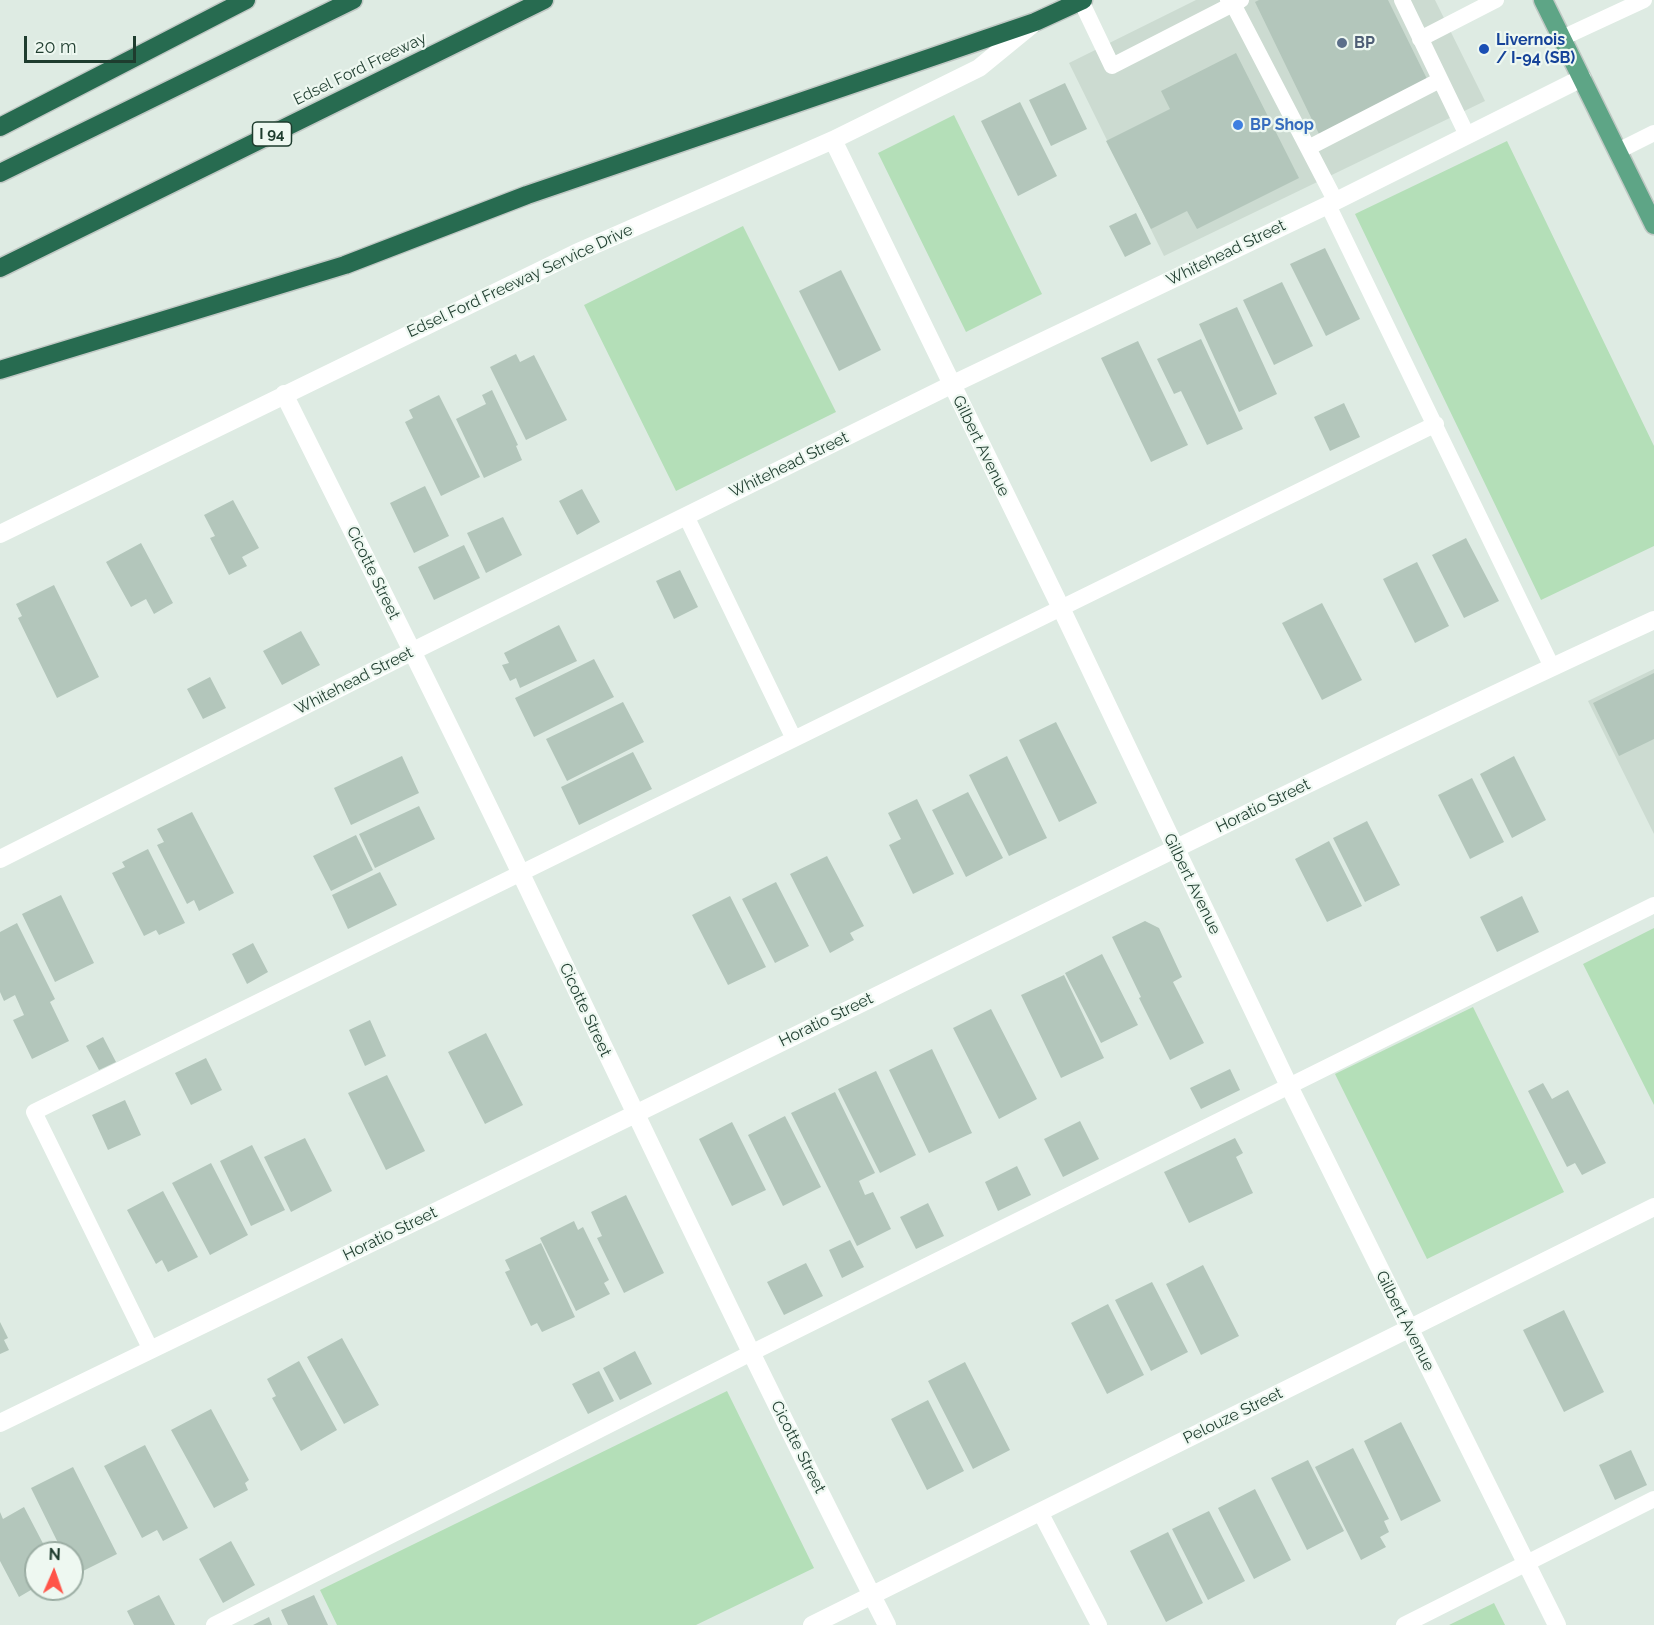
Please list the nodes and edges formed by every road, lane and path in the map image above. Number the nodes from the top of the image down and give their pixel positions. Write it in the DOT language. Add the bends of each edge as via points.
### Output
graph roads {
  1 [pos="246,0"];
  2 [pos="353,0"];
  3 [pos="544,0"];
  4 [pos="1082,0"];
  5 [pos="1402,0"];
  6 [pos="1496,0"];
  7 [pos="1544,0"];
  8 [pos="1644,0"];
  9 [pos="1234,1"];
  10 [pos="1035,22"];
  11 [pos="1562,38"];
  12 [pos="1420,39"];
  13 [pos="1582,78"];
  14 [pos="1440,80"];
  15 [pos="0,127"];
  16 [pos="1654,133"];
  17 [pos="1467,135"];
  18 [pos="833,140"];
  19 [pos="1308,148"];
  20 [pos="1618,152"];
  21 [pos="0,173"];
  22 [pos="1332,202"];
  23 [pos="1652,214"];
  24 [pos="0,268"];
  25 [pos="0,370"];
  26 [pos="951,385"];
  27 [pos="284,394"];
  28 [pos="1436,424"];
  29 [pos="686,516"];
  30 [pos="0,534"];
  31 [pos="1061,608"];
  32 [pos="1654,620"];
  33 [pos="411,652"];
  34 [pos="1552,667"];
  35 [pos="794,739"];
  36 [pos="1175,848"];
  37 [pos="0,859"];
  38 [pos="521,874"];
  39 [pos="1654,905"];
  40 [pos="1289,1086"];
  41 [pos="635,1115"];
  42 [pos="1654,1207"];
  43 [pos="1409,1328"];
  44 [pos="151,1350"];
  45 [pos="751,1353"];
  46 [pos="0,1423"];
  47 [pos="1654,1499"];
  48 [pos="1040,1512"];
  49 [pos="1526,1562"];
  50 [pos="872,1595"];
  51 [pos="214,1625"];
  52 [pos="812,1625"];
  53 [pos="887,1625"];
  54 [pos="1099,1625"];
  55 [pos="1404,1625"];
  56 [pos="1557,1625"];
  1 -- 15 [label="highway"];
  2 -- 21 [label="highway"];
  3 -- 24 [label="highway, Edsel Ford Freeway / I 94"];
  4 -- 9 [label="lane" via="1112,66"];
  4 -- 10 [label="highway"];
  5 -- 12 [label="lane"];
  6 -- 12 [label="lane"];
  7 -- 11 [label="main road"];
  8 -- 11 [label="lane"];
  9 -- 19 [label="lane"];
  10 -- 18 [label="street, Edsel Ford Freeway Service Drive" via="979,68"];
  10 -- 25 [label="highway" via="527,195 345,265"];
  11 -- 13 [label="main road"];
  12 -- 14 [label="lane"];
  13 -- 17 [label="street, Whitehead Street"];
  13 -- 20 [label="main road"];
  14 -- 17 [label="lane"];
  14 -- 19 [label="lane"];
  16 -- 20 [label="lane"];
  17 -- 22 [label="street, Whitehead Street"];
  18 -- 26 [label="street, Gilbert Avenue"];
  18 -- 27 [label="street, Edsel Ford Freeway Service Drive" via="576,253"];
  19 -- 22 [label="lane"];
  20 -- 23 [label="main road"];
  22 -- 26 [label="street, Whitehead Street"];
  22 -- 28 [label="lane"];
  26 -- 29 [label="street, Whitehead Street"];
  26 -- 31 [label="street, Gilbert Avenue"];
  27 -- 30 [label="street, Edsel Ford Freeway Service Drive"];
  27 -- 33 [label="street, Cicotte Street"];
  28 -- 31 [label="lane"];
  28 -- 34 [label="lane"];
  29 -- 33 [label="street, Whitehead Street"];
  29 -- 35 [label="lane"];
  31 -- 35 [label="lane"];
  31 -- 36 [label="street, Gilbert Avenue"];
  32 -- 34 [label="street, Horatio Street"];
  33 -- 37 [label="street, Whitehead Street"];
  33 -- 38 [label="street, Cicotte Street"];
  34 -- 36 [label="street, Horatio Street"];
  35 -- 38 [label="lane"];
  36 -- 40 [label="street, Gilbert Avenue"];
  36 -- 41 [label="street, Horatio Street"];
  38 -- 41 [label="street, Cicotte Street"];
  38 -- 44 [label="lane" via="34,1113"];
  39 -- 40 [label="lane"];
  40 -- 43 [label="street, Gilbert Avenue"];
  40 -- 45 [label="lane"];
  41 -- 44 [label="street, Horatio Street"];
  41 -- 45 [label="street, Cicotte Street"];
  42 -- 43 [label="street, Pelouze Street"];
  43 -- 48 [label="street, Pelouze Street"];
  43 -- 49 [label="street, Gilbert Avenue"];
  44 -- 46 [label="street, Horatio Street"];
  45 -- 50 [label="street, Cicotte Street"];
  45 -- 51 [label="lane"];
  47 -- 49 [label="lane"];
  48 -- 50 [label="street, Pelouze Street"];
  48 -- 54 [label="lane"];
  49 -- 55 [label="lane"];
  49 -- 56 [label="street, Gilbert Avenue"];
  50 -- 52 [label="street, Pelouze Street"];
  50 -- 53 [label="street, Cicotte Street"];
}
